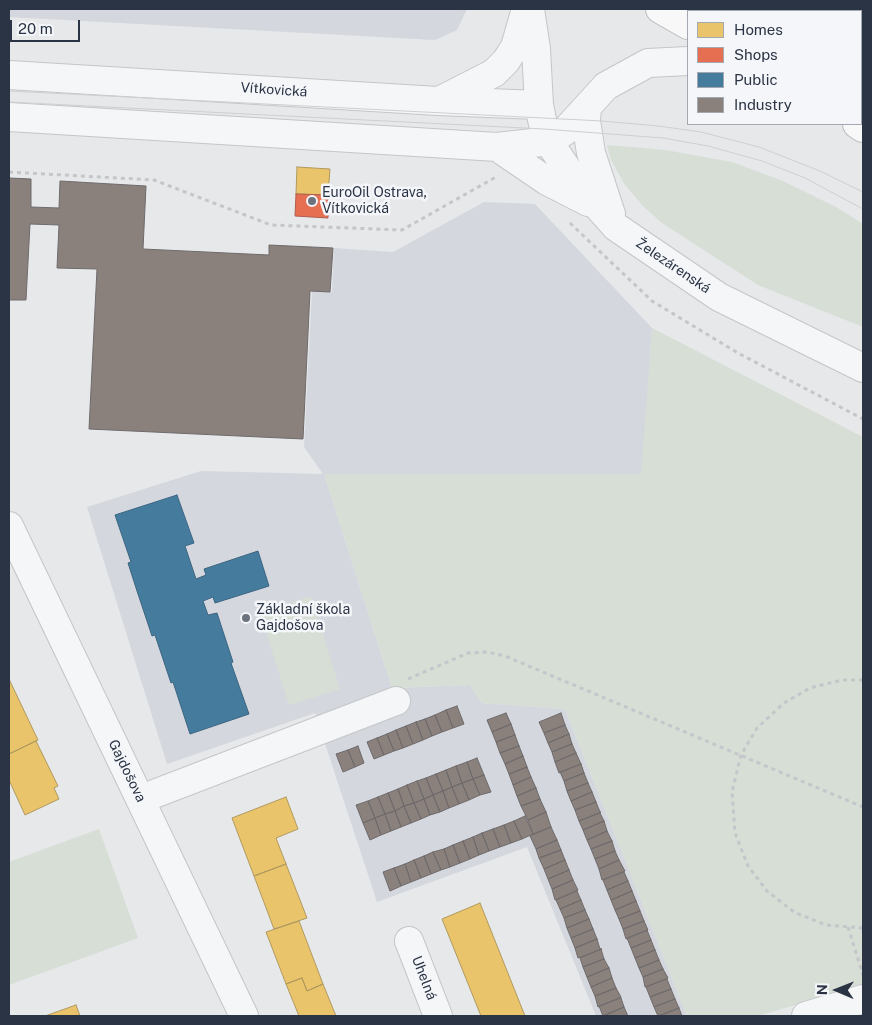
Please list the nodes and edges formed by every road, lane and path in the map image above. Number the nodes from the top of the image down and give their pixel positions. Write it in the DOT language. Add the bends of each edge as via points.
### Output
graph roads {
  1 [pos="526,9"];
  2 [pos="530,9"];
  3 [pos="660,9"];
  4 [pos="687,24"];
  5 [pos="687,61"];
  6 [pos="9,75"];
  7 [pos="438,101"];
  8 [pos="539,105"];
  9 [pos="587,107"];
  10 [pos="9,117"];
  11 [pos="550,141"];
  12 [pos="497,147"];
  13 [pos="9,172"];
  14 [pos="501,174"];
  15 [pos="598,207"];
  16 [pos="569,221"];
  17 [pos="616,227"];
  18 [pos="863,368"];
  19 [pos="863,419"];
  20 [pos="9,526"];
  21 [pos="863,680"];
  22 [pos="396,702"];
  23 [pos="741,756"];
  24 [pos="141,799"];
  25 [pos="863,807"];
  26 [pos="848,927"];
  27 [pos="863,928"];
  28 [pos="409,941"];
  29 [pos="863,976"];
  30 [pos="863,999"];
  31 [pos="244,1016"];
  32 [pos="438,1016"];
  33 [pos="806,1016"];
  1 -- 7 [label="street" via="515,47 506,62 494,73"];
  2 -- 8 [label="street, Železárenská"];
  3 -- 4 [label="highway"];
  5 -- 9 [label="street" via="648,63 606,86"];
  6 -- 7 [label="street, Vítkovická"];
  7 -- 8 [label="street, Vítkovická"];
  8 -- 11 [label="street, Železárenská"];
  9 -- 11 [label="street" via="565,131"];
  9 -- 17 [label="street" via="591,153"];
  10 -- 12 [label="street"];
  11 -- 12 [label="street"];
  11 -- 15 [label="street, Železárenská" via="576,182"];
  12 -- 15 [label="street" via="547,181"];
  13 -- 14 [label="path" via="154,180 271,224 402,230"];
  15 -- 17 [label="street, Železárenská"];
  16 -- 19 [label="path" via="652,301 738,353"];
  17 -- 18 [label="street, Železárenská" via="719,297"];
  20 -- 24 [label="street, Gajdošova"];
  21 -- 23 [label="path" via="842,680 810,688 784,703 757,728"];
  22 -- 23 [label="path" via="390,688 468,654 488,652 513,659"];
  22 -- 24 [label="street"];
  23 -- 25 [label="path"];
  23 -- 26 [label="path" via="732,792 735,832 748,866 766,891 794,912 826,925"];
  24 -- 31 [label="street, Gajdošova"];
  26 -- 27 [label="path"];
  26 -- 29 [label="path"];
  28 -- 32 [label="street, Uhelná"];
  30 -- 33 [label="street"];
}
